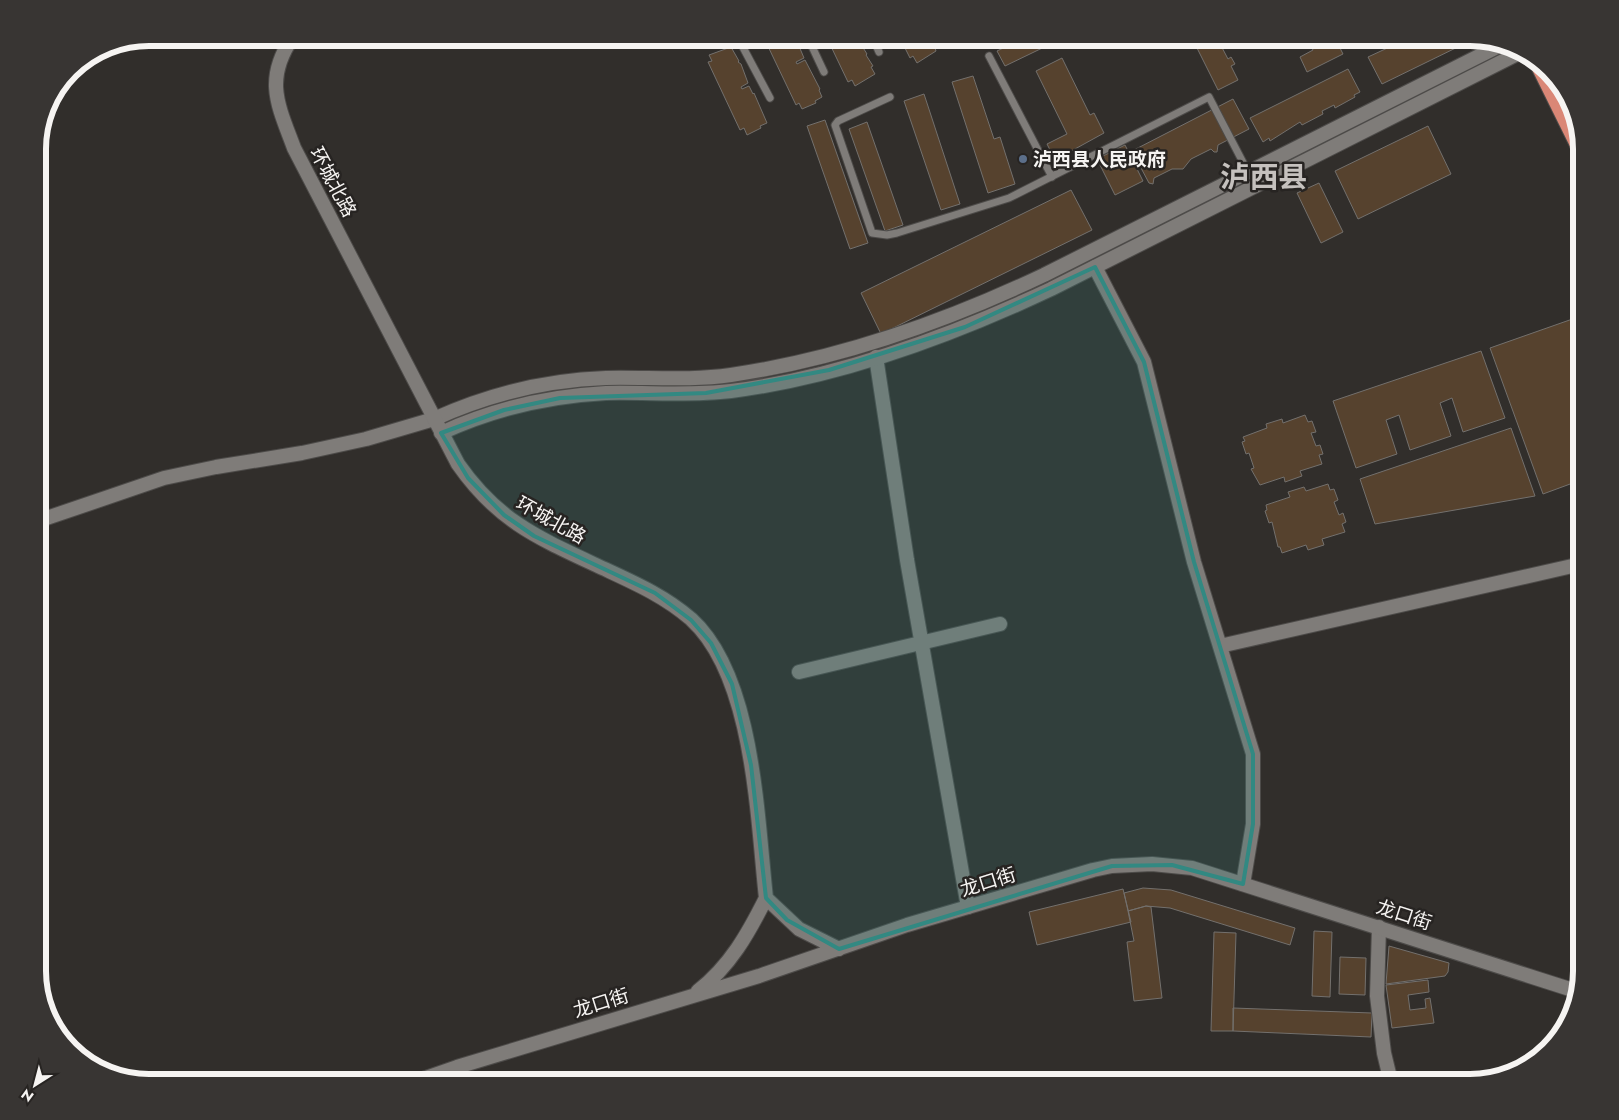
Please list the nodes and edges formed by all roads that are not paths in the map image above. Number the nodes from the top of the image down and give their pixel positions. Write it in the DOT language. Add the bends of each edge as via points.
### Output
graph roads {
  1 [pos="287,46"];
  2 [pos="742,46"];
  3 [pos="812,46"];
  4 [pos="876,46"];
  5 [pos="1492,49"];
  6 [pos="879,52"];
  7 [pos="989,56"];
  8 [pos="1514,56"];
  9 [pos="824,72"];
  10 [pos="1544,78"];
  11 [pos="890,97"];
  12 [pos="770,98"];
  13 [pos="1571,131"];
  14 [pos="1248,172"];
  15 [pos="1052,176"];
  16 [pos="1095,267"];
  17 [pos="876,357"];
  18 [pos="434,419"];
  19 [pos="441,433"];
  20 [pos="46,518"];
  21 [pos="1573,566"];
  22 [pos="1000,624"];
  23 [pos="922,643"];
  24 [pos="1220,646"];
  25 [pos="799,672"];
  26 [pos="1243,884"];
  27 [pos="766,898"];
  28 [pos="968,908"];
  29 [pos="1380,927"];
  30 [pos="839,949"];
  31 [pos="1571,988"];
  32 [pos="694,995"];
  33 [pos="437,1074"];
  34 [pos="1389,1074"];
  1 -- 18 [label="street, 环城北路" via="279,60 275,89 294,148"];
  2 -- 12 [label="lane"];
  3 -- 9 [label="lane"];
  4 -- 6 [label="lane"];
  5 -- 14 [label="street"];
  7 -- 15 [label="lane"];
  8 -- 16 [label="street"];
  10 -- 13 [label="highway"];
  11 -- 15 [label="lane" via="835,125 872,233 892,235 1009,198"];
  14 -- 15 [label="lane" via="1209,97"];
  14 -- 18 [label="street" via="1003,295 871,343 731,375 679,380 603,378 538,386 482,401"];
  16 -- 17 [label="street" via="992,316"];
  16 -- 24 [label="street" via="1144,362 1194,562"];
  17 -- 19 [label="street" via="733,390 680,394 604,393 560,398 504,410"];
  17 -- 23 [label="street"];
  18 -- 19 [label="street, 环城北路"];
  18 -- 20 [label="street" via="302,453 216,466 164,478"];
  19 -- 27 [label="street, 环城北路" via="468,478 504,515 534,536 655,593 691,620 711,644 732,684 751,765"];
  21 -- 24 [label="street"];
  22 -- 23 [label="street"];
  23 -- 25 [label="street"];
  23 -- 28 [label="street"];
  24 -- 26 [label="street" via="1253,754 1253,824"];
  26 -- 28 [label="street, 龙口街" via="1192,868 1131,864 1093,870"];
  26 -- 29 [label="street, 龙口街"];
  27 -- 30 [label="street" via="799,929"];
  27 -- 32 [label="street" via="735,953"];
  28 -- 30 [label="street, 龙口街"];
  29 -- 31 [label="street, 龙口街"];
  29 -- 34 [label="street" via="1377,996"];
  30 -- 32 [label="street, 龙口街"];
  32 -- 33 [label="street, 龙口街"];
}
